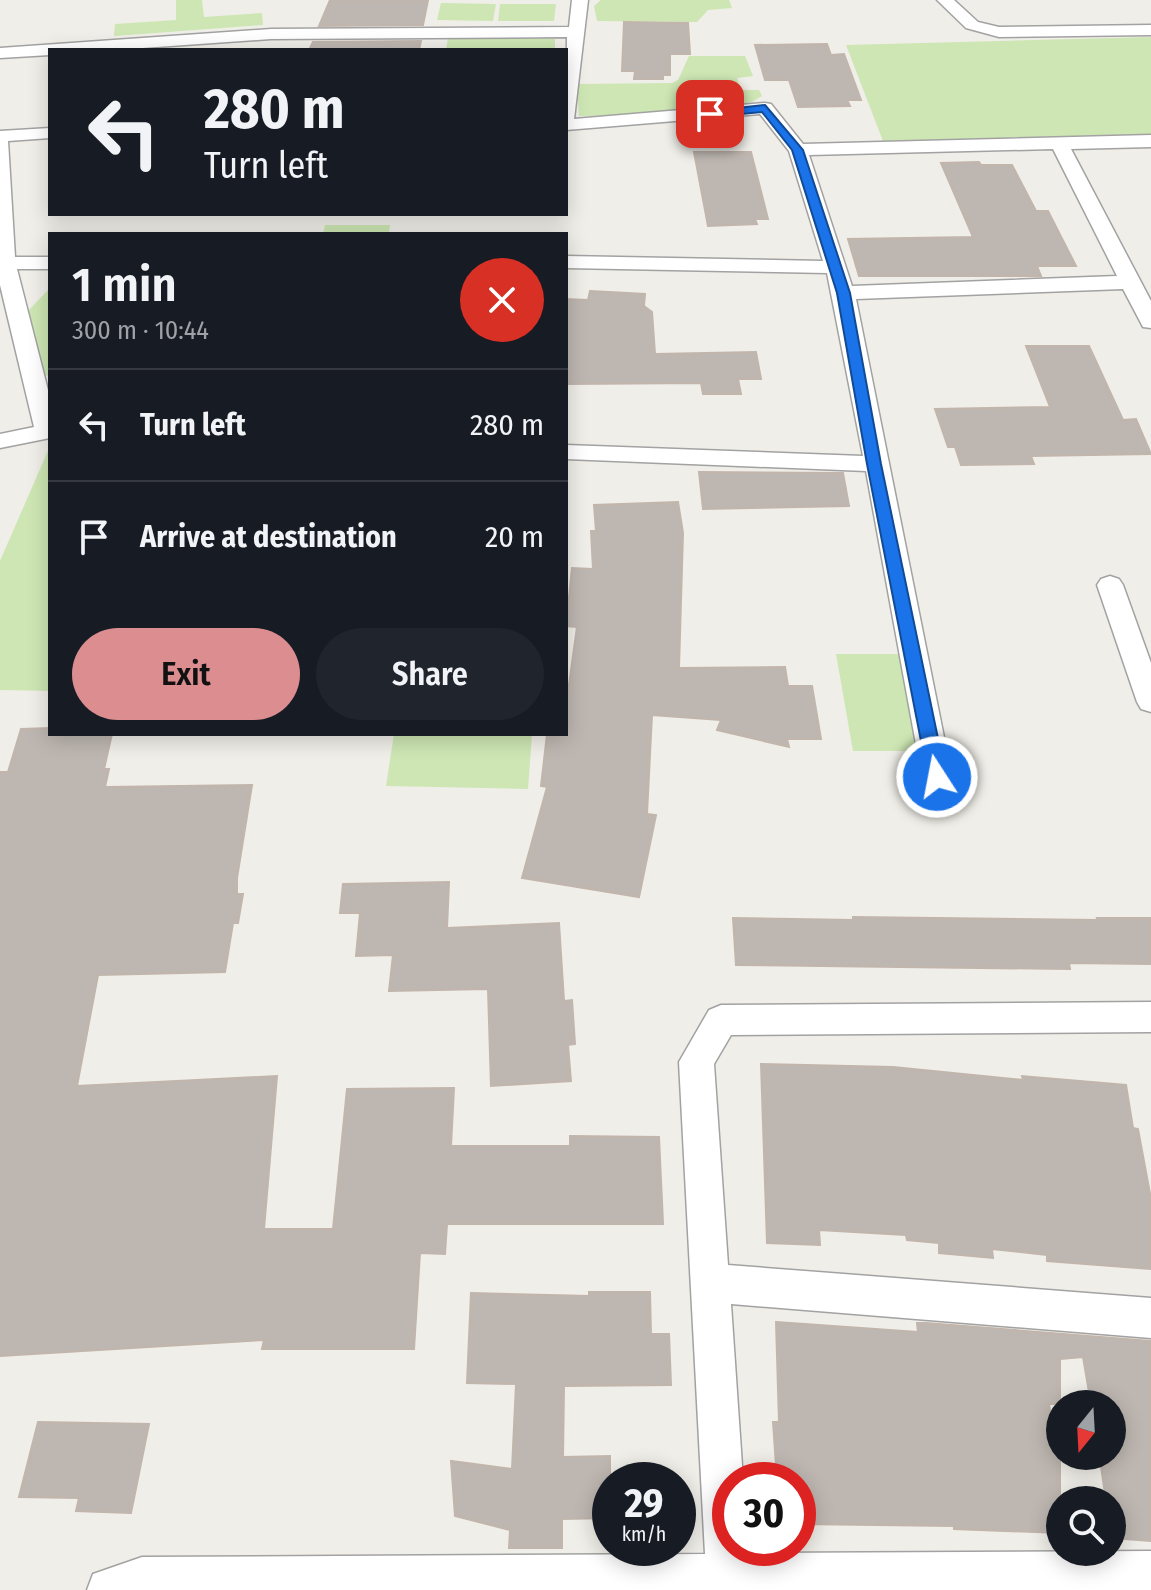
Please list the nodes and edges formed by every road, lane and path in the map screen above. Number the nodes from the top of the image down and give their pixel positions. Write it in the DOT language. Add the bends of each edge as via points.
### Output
graph roads {
  1 [pos="580,0"];
  2 [pos="945,0"];
  3 [pos="1151,30"];
  4 [pos="574,32"];
  5 [pos="71,48"];
  6 [pos="48,50"];
  7 [pos="0,53"];
  8 [pos="568,96"];
  9 [pos="568,125"];
  10 [pos="48,133"];
  11 [pos="0,136"];
  12 [pos="1151,141"];
  13 [pos="0,142"];
  14 [pos="1059,143"];
  15 [pos="798,150"];
  16 [pos="568,262"];
  17 [pos="48,263"];
  18 [pos="3,264"];
  19 [pos="835,267"];
  20 [pos="1130,282"];
  21 [pos="844,293"];
  22 [pos="1151,322"];
  23 [pos="48,432"];
  24 [pos="0,441"];
  25 [pos="568,452"];
  26 [pos="874,464"];
  27 [pos="1110,585"];
  28 [pos="1151,702"];
  29 [pos="937,777"];
  30 [pos="1151,1017"];
  31 [pos="710,1283"];
  32 [pos="1151,1318"];
  33 [pos="1151,1573"];
  34 [pos="729,1582"];
  35 [pos="415,1584"];
  36 [pos="109,1590"];
  1 -- 4 [label="street"];
  2 -- 3 [label="street" via="972,25 999,32"];
  4 -- 5 [label="street" via="271,34"];
  4 -- 8 [label="street"];
  6 -- 7 [label="street"];
  9 -- 15 [label="street" via="765,108"];
  10 -- 11 [label="street"];
  12 -- 14 [label="street"];
  13 -- 18 [label="street"];
  14 -- 15 [label="street"];
  14 -- 20 [label="street"];
  15 -- 19 [label="street"];
  16 -- 19 [label="street"];
  17 -- 18 [label="street"];
  18 -- 23 [label="street"];
  19 -- 21 [label="street"];
  20 -- 21 [label="street"];
  20 -- 22 [label="street"];
  21 -- 26 [label="street"];
  23 -- 24 [label="street"];
  25 -- 26 [label="street"];
  26 -- 29 [label="street"];
  27 -- 28 [label="street"];
  30 -- 31 [label="street" via="721,1020 696,1062"];
  31 -- 32 [label="street"];
  31 -- 34 [label="street"];
  33 -- 34 [label="street"];
  34 -- 35 [label="street"];
  35 -- 36 [label="street" via="142,1579"];
}
